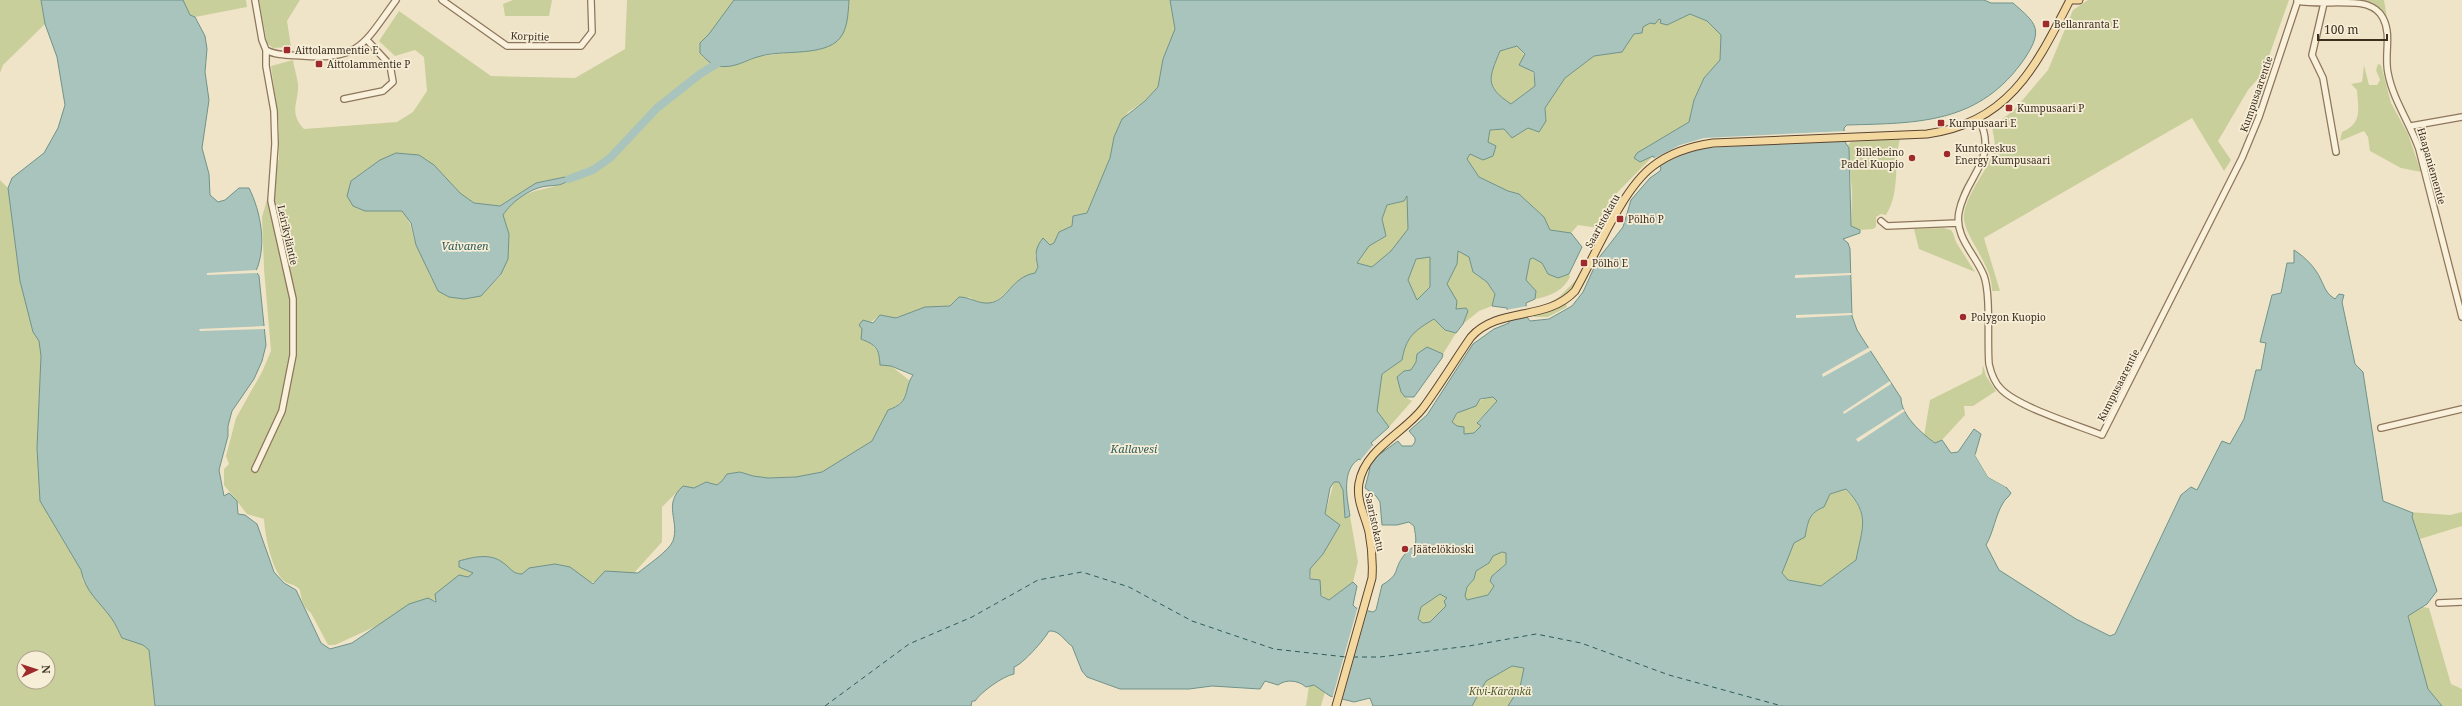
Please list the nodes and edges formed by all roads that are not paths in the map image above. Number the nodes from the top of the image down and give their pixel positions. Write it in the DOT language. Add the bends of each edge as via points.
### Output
graph roads {
  1 [pos="255,0"];
  2 [pos="396,0"];
  3 [pos="442,0"];
  4 [pos="591,0"];
  5 [pos="2070,0"];
  6 [pos="2079,0"];
  7 [pos="2298,0"];
  8 [pos="2324,3"];
  9 [pos="367,40"];
  10 [pos="266,50"];
  11 [pos="344,99"];
  12 [pos="2462,117"];
  13 [pos="1979,119"];
  14 [pos="2411,126"];
  15 [pos="2336,152"];
  16 [pos="1881,221"];
  17 [pos="1958,223"];
  18 [pos="2462,317"];
  19 [pos="2462,409"];
  20 [pos="2381,428"];
  21 [pos="255,469"];
  22 [pos="2462,602"];
  23 [pos="2439,603"];
  24 [pos="1336,706"];
  1 -- 10 [label="street, Leirikyläntie"];
  2 -- 9 [label="street"];
  3 -- 4 [label="street, Korpitie" via="507,46 581,46 592,32"];
  5 -- 6 [label="main road"];
  5 -- 13 [label="main road, Saaristokatu" via="2041,56 2016,90 1993,111"];
  7 -- 8 [label="street, Haapaniementie"];
  7 -- 17 [label="street, Kumpusaarentie" via="2259,118 2242,158 2102,435 2014,399 1997,384 1989,364 1984,277 1962,237"];
  8 -- 14 [label="street, Haapaniementie" via="2363,3 2378,11 2383,18 2392,92"];
  8 -- 15 [label="street" via="2312,55 2323,78"];
  9 -- 10 [label="street" via="345,55 332,57 272,53"];
  9 -- 11 [label="street" via="390,65 393,82 382,91"];
  10 -- 21 [label="street, Leirikyläntie" via="275,131 271,201 294,299 292,355 282,411"];
  12 -- 14 [label="street"];
  13 -- 17 [label="street, Kumpusaarentie" via="1986,135 1986,152 1958,212"];
  13 -- 24 [label="main road, Saaristokatu" via="1941,132 1698,145 1669,156 1652,166 1620,208 1575,291 1556,306 1502,318 1480,327 1420,412 1381,448 1364,468 1358,496 1373,556 1371,587"];
  14 -- 18 [label="street, Haapaniementie"];
  16 -- 17 [label="street" via="1887,226"];
  19 -- 20 [label="street"];
  22 -- 23 [label="street"];
}
